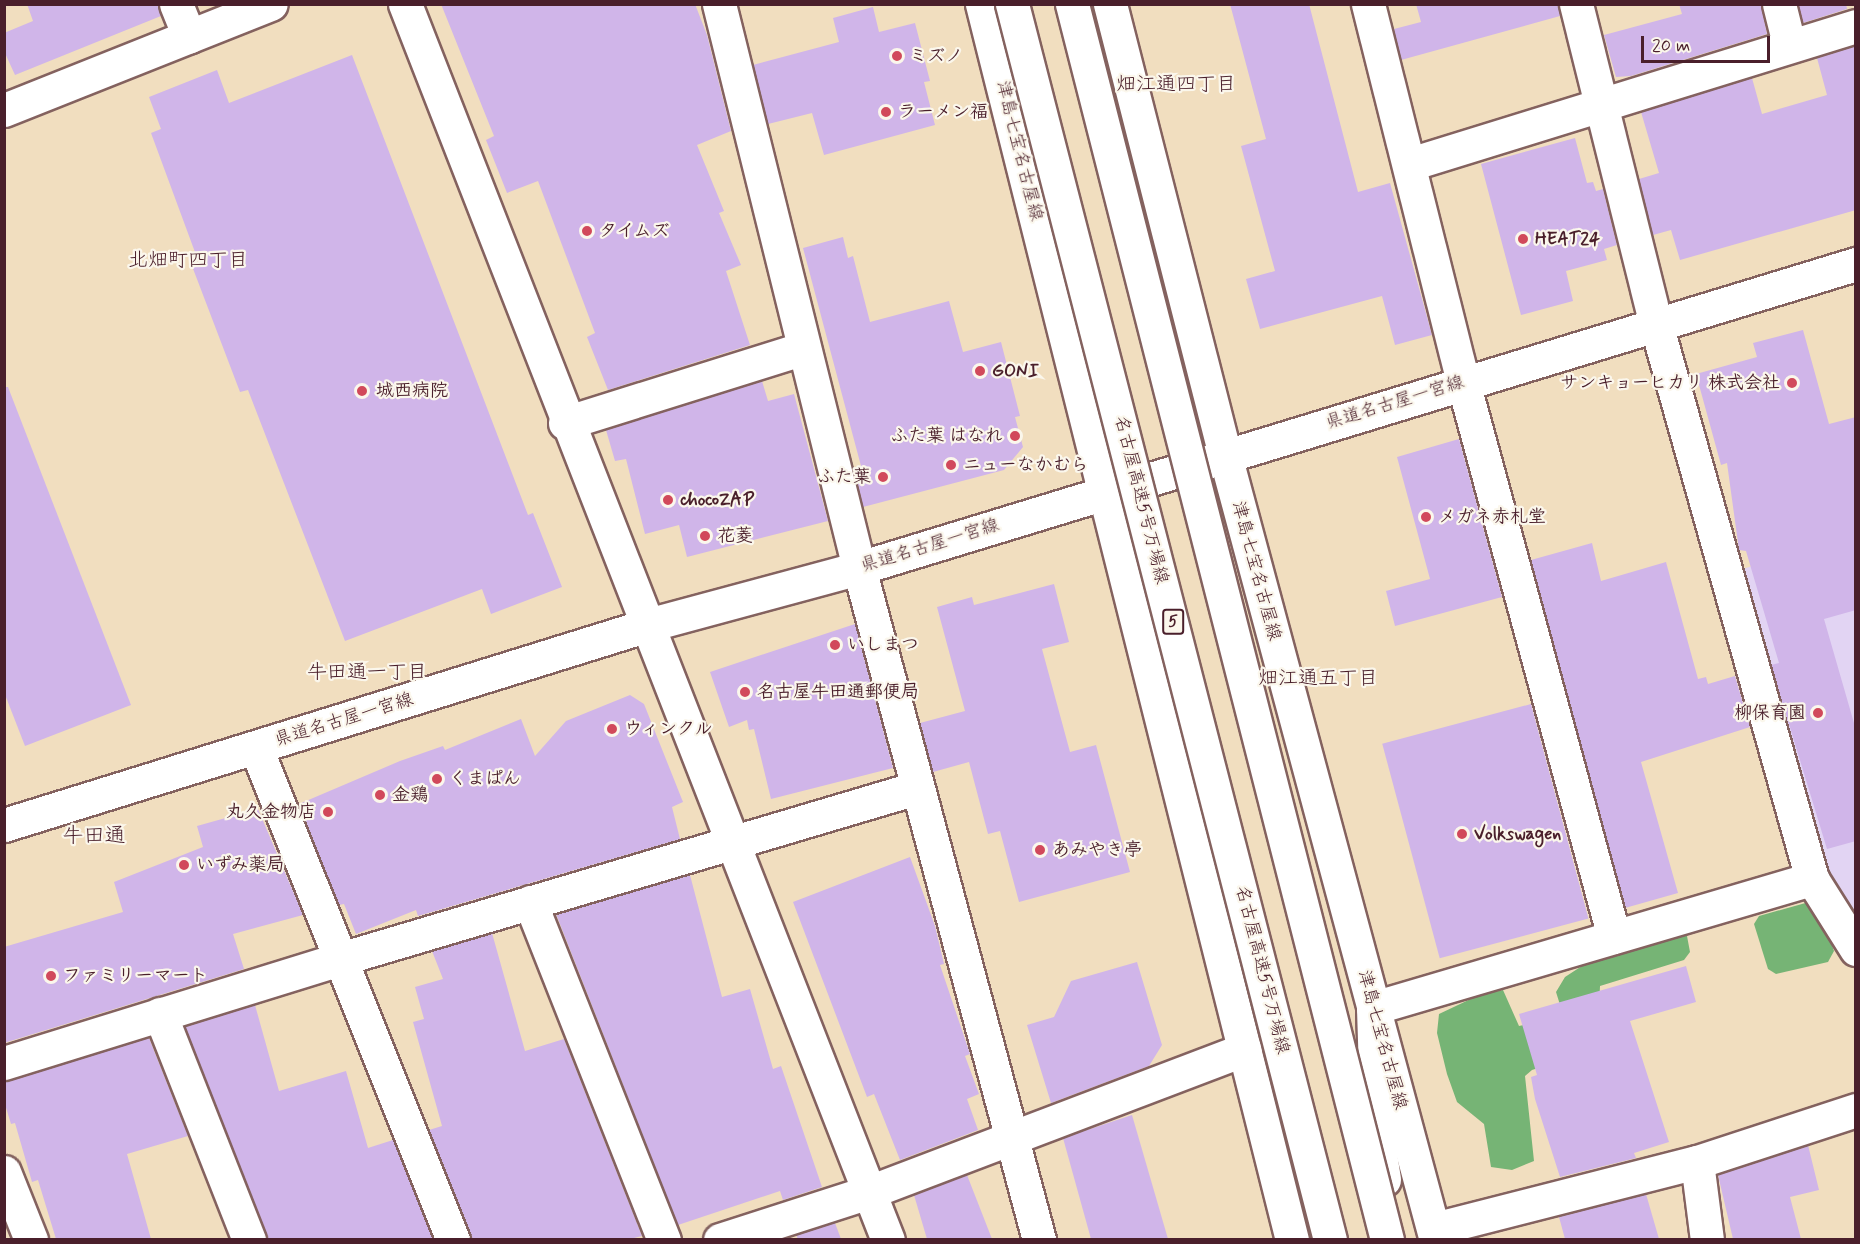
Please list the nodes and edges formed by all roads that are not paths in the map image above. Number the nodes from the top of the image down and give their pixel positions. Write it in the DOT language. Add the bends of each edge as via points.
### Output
graph roads {
  1 [pos="176,4"];
  2 [pos="271,4"];
  3 [pos="405,4"];
  4 [pos="719,4"];
  5 [pos="982,4"];
  6 [pos="1012,4"];
  7 [pos="1072,4"];
  8 [pos="1110,4"];
  9 [pos="1368,4"];
  10 [pos="1576,4"];
  11 [pos="1779,4"];
  12 [pos="1856,26"];
  13 [pos="189,37"];
  14 [pos="1789,44"];
  15 [pos="1601,102"];
  16 [pos="6,106"];
  17 [pos="1410,164"];
  18 [pos="1856,264"];
  19 [pos="1656,324"];
  20 [pos="804,348"];
  21 [pos="1463,382"];
  22 [pos="565,423"];
  23 [pos="1225,455"];
  24 [pos="1106,492"];
  25 [pos="859,568"];
  26 [pos="648,625"];
  27 [pos="256,748"];
  28 [pos="916,788"];
  29 [pos="4,825"];
  30 [pos="733,842"];
  31 [pos="1812,879"];
  32 [pos="530,902"];
  33 [pos="1614,937"];
  34 [pos="1856,949"];
  35 [pos="340,958"];
  36 [pos="1373,1008"];
  37 [pos="160,1014"];
  38 [pos="1245,1049"];
  39 [pos="4,1063"];
  40 [pos="1856,1110"];
  41 [pos="1013,1136"];
  42 [pos="1697,1162"];
  43 [pos="4,1172"];
  44 [pos="869,1192"];
  45 [pos="1435,1234"];
  46 [pos="31,1239"];
  47 [pos="249,1239"];
  48 [pos="453,1239"];
  49 [pos="664,1239"];
  50 [pos="720,1239"];
  51 [pos="888,1239"];
  52 [pos="1039,1239"];
  53 [pos="1292,1239"];
  54 [pos="1330,1239"];
  55 [pos="1387,1239"];
  56 [pos="1392,1239"];
  57 [pos="1707,1239"];
  1 -- 13 [label="main road"];
  2 -- 13 [label="main road"];
  3 -- 22 [label="main road"];
  4 -- 20 [label="main road"];
  5 -- 24 [label="main road, 津島七宝名古屋線"];
  6 -- 54 [label="main road, 名古屋高速5号万場線 / 5, bridge"];
  7 -- 55 [label="main road, bridge"];
  8 -- 23 [label="main road, 津島七宝名古屋線"];
  9 -- 17 [label="main road"];
  10 -- 15 [label="main road"];
  11 -- 14 [label="main road"];
  12 -- 14 [label="main road"];
  13 -- 16 [label="main road"];
  14 -- 15 [label="main road"];
  15 -- 17 [label="main road"];
  15 -- 19 [label="main road"];
  17 -- 21 [label="main road"];
  18 -- 19 [label="main road, 県道名古屋一宮線"];
  19 -- 21 [label="main road, 県道名古屋一宮線"];
  19 -- 31 [label="main road"];
  20 -- 22 [label="main road"];
  20 -- 25 [label="main road"];
  21 -- 23 [label="main road, 県道名古屋一宮線"];
  21 -- 33 [label="main road"];
  22 -- 26 [label="main road"];
  23 -- 24 [label="main road, 県道名古屋一宮線"];
  23 -- 36 [label="main road, 津島七宝名古屋線"];
  24 -- 25 [label="main road, 県道名古屋一宮線"];
  24 -- 38 [label="main road, 津島七宝名古屋線"];
  25 -- 26 [label="main road, 県道名古屋一宮線"];
  25 -- 28 [label="main road"];
  26 -- 27 [label="main road, 県道名古屋一宮線"];
  26 -- 30 [label="main road"];
  27 -- 29 [label="main road, 県道名古屋一宮線"];
  27 -- 35 [label="main road"];
  28 -- 30 [label="main road"];
  28 -- 41 [label="main road"];
  30 -- 32 [label="main road"];
  30 -- 44 [label="main road"];
  31 -- 33 [label="main road"];
  31 -- 34 [label="main road"];
  32 -- 35 [label="main road"];
  32 -- 49 [label="main road"];
  33 -- 36 [label="main road"];
  35 -- 37 [label="main road"];
  35 -- 48 [label="main road"];
  36 -- 45 [label="main road, 津島七宝名古屋線"];
  36 -- 56 [label="main road" via="1377,1135"];
  37 -- 39 [label="main road"];
  37 -- 47 [label="main road"];
  38 -- 41 [label="main road"];
  38 -- 53 [label="main road, 津島七宝名古屋線"];
  40 -- 42 [label="main road"];
  41 -- 44 [label="main road"];
  41 -- 52 [label="main road"];
  42 -- 45 [label="main road"];
  42 -- 57 [label="main road"];
  43 -- 46 [label="main road"];
  44 -- 50 [label="main road"];
  44 -- 51 [label="main road"];
}
